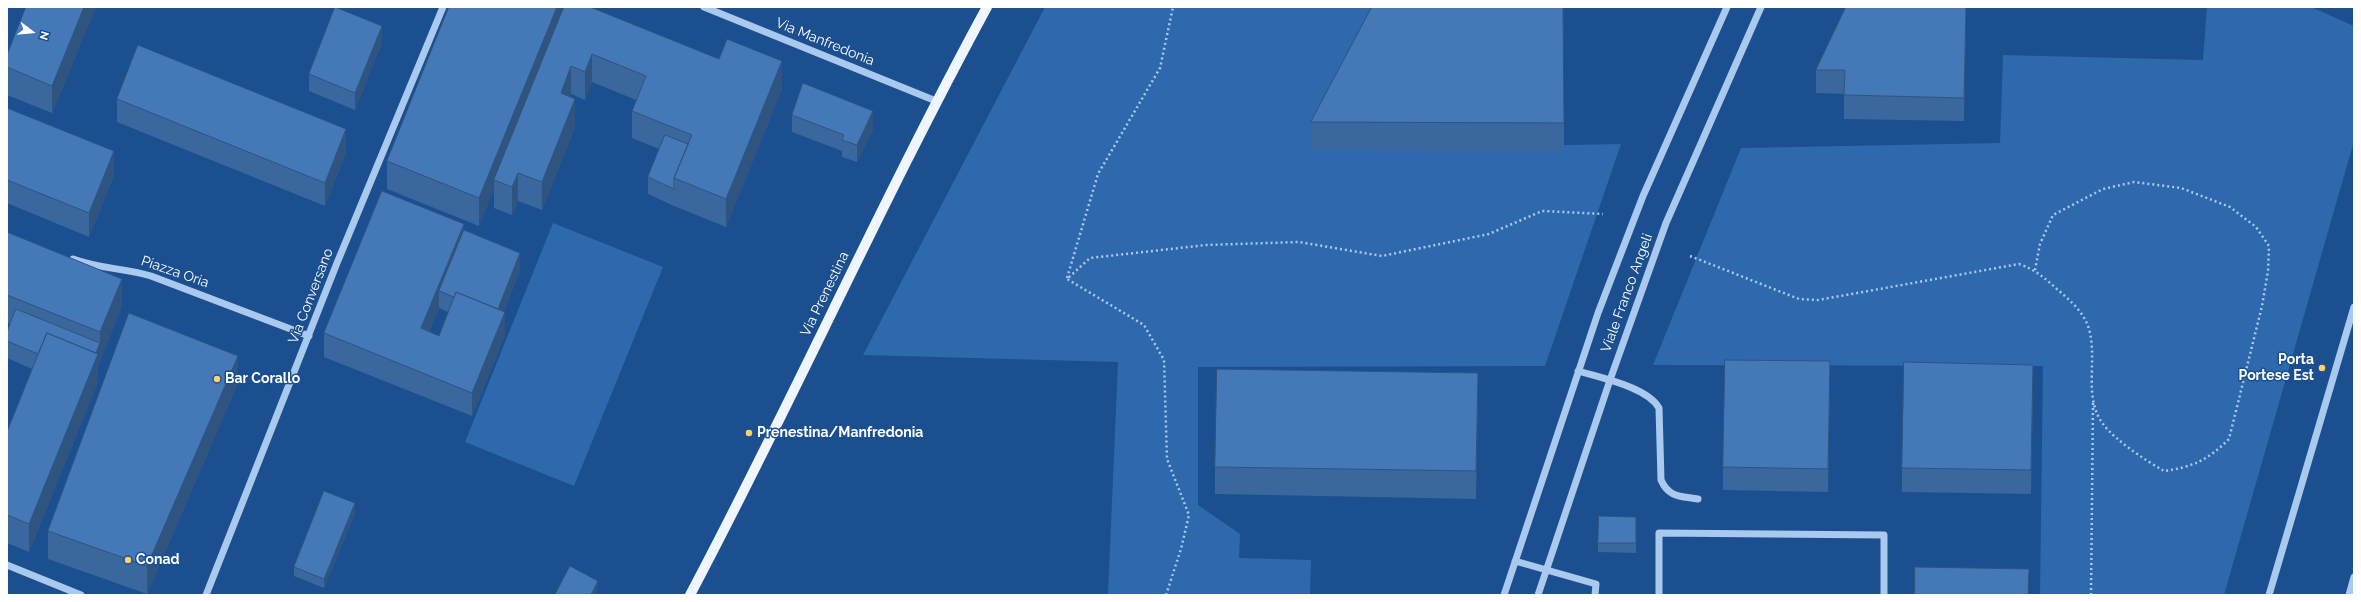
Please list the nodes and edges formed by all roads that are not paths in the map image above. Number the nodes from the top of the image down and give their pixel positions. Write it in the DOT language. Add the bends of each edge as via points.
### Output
graph roads {
  1 [pos="443,7"];
  2 [pos="704,7"];
  3 [pos="987,7"];
  4 [pos="1727,7"];
  5 [pos="1761,7"];
  6 [pos="936,101"];
  7 [pos="62,255"];
  8 [pos="2354,307"];
  9 [pos="309,336"];
  10 [pos="1578,371"];
  11 [pos="1610,380"];
  12 [pos="1698,499"];
  13 [pos="1515,561"];
  14 [pos="7,565"];
  15 [pos="1546,570"];
  16 [pos="2354,577"];
  17 [pos="81,595"];
  18 [pos="206,595"];
  19 [pos="690,595"];
  20 [pos="1504,595"];
  21 [pos="1538,595"];
  22 [pos="1595,595"];
  23 [pos="1659,595"];
  24 [pos="1884,595"];
  25 [pos="2269,595"];
  26 [pos="2349,595"];
  1 -- 9 [label="street, Via Conversano"];
  2 -- 6 [label="street, Via Manfredonia"];
  3 -- 6 [label="main road, Via Prenestina"];
  4 -- 10 [label="street, Viale Franco Angeli" via="1643,196"];
  5 -- 11 [label="street, Viale Franco Angeli" via="1666,223"];
  6 -- 19 [label="main road, Via Prenestina" via="736,508"];
  7 -- 9 [label="street, Piazza Oria" via="104,269 133,270"];
  8 -- 25 [label="street"];
  9 -- 18 [label="street, Via Conversano"];
  10 -- 11 [label="street"];
  10 -- 13 [label="street, Viale Franco Angeli"];
  11 -- 12 [label="street" via="1654,399 1659,408 1661,480 1665,490"];
  11 -- 15 [label="street, Viale Franco Angeli"];
  13 -- 15 [label="street"];
  13 -- 20 [label="street, Viale Franco Angeli"];
  14 -- 17 [label="street"];
  15 -- 21 [label="street, Viale Franco Angeli"];
  15 -- 22 [label="street" via="1596,584"];
  16 -- 26 [label="street"];
  23 -- 24 [label="street" via="1659,533 1884,535"];
}
